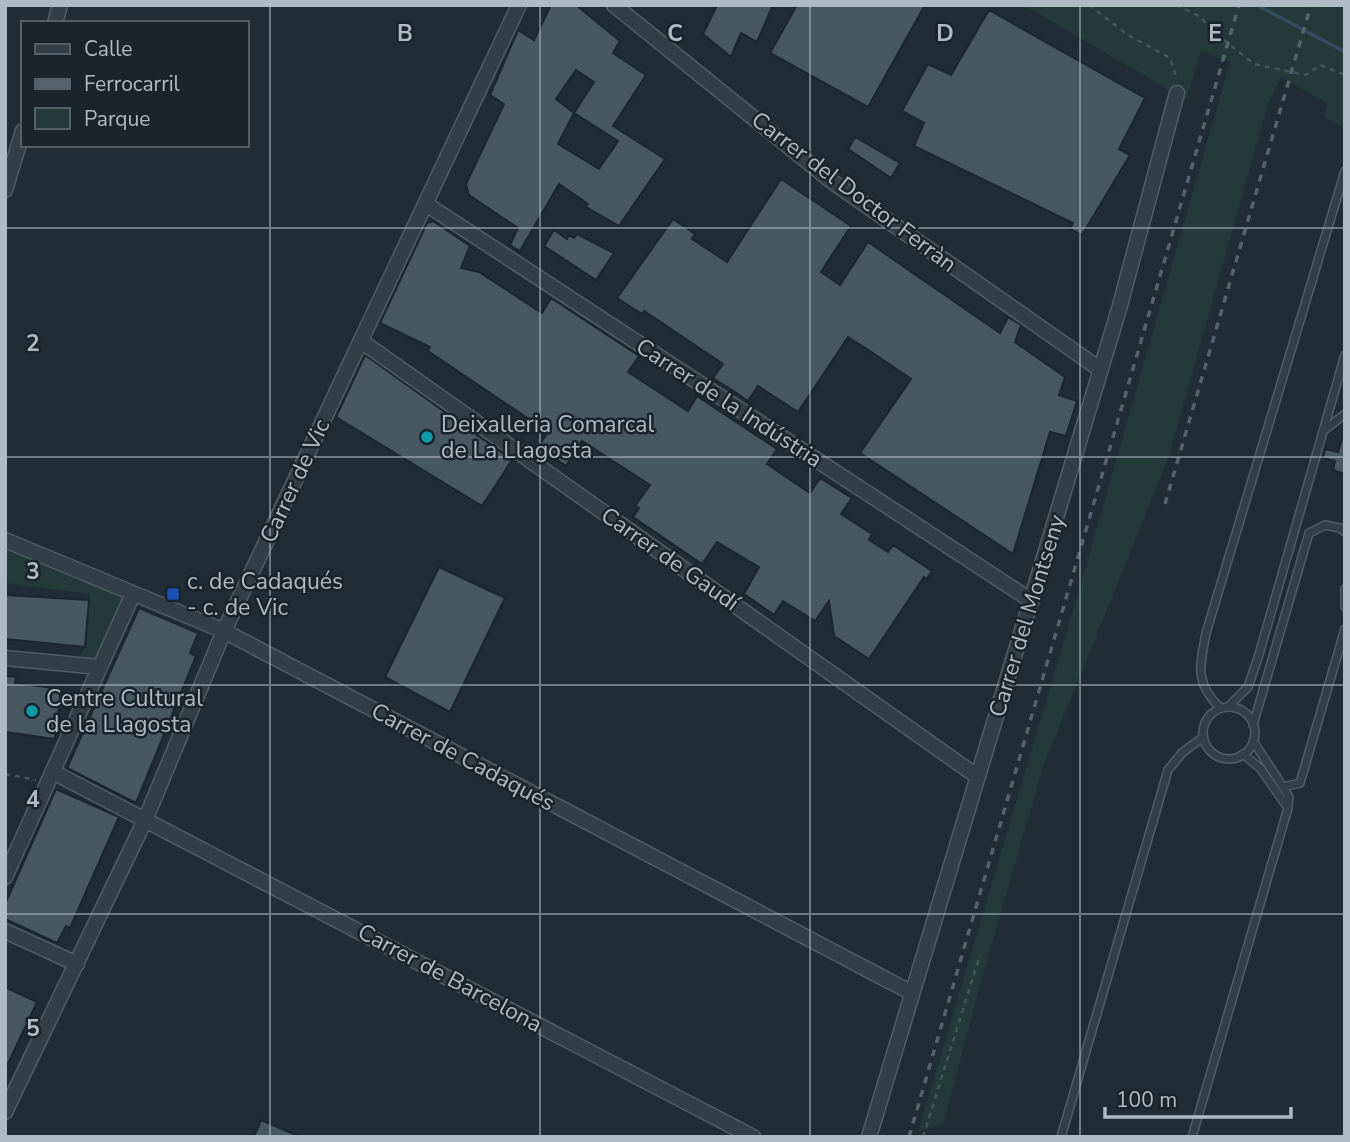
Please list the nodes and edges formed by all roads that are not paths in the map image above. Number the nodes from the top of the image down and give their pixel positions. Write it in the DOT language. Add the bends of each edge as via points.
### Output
graph roads {
  1 [pos="519,5"];
  2 [pos="614,5"];
  3 [pos="1177,93"];
  4 [pos="21,138"];
  5 [pos="1345,170"];
  6 [pos="5,190"];
  7 [pos="426,204"];
  8 [pos="361,341"];
  9 [pos="1345,355"];
  10 [pos="1101,370"];
  11 [pos="1345,414"];
  12 [pos="1323,431"];
  13 [pos="1345,533"];
  14 [pos="5,540"];
  15 [pos="1345,589"];
  16 [pos="133,594"];
  17 [pos="1032,601"];
  18 [pos="1345,607"];
  19 [pos="1345,629"];
  20 [pos="224,631"];
  21 [pos="5,658"];
  22 [pos="100,667"];
  23 [pos="1224,707"];
  24 [pos="1253,725"];
  25 [pos="1203,737"];
  26 [pos="1253,741"];
  27 [pos="1243,754"];
  28 [pos="53,772"];
  29 [pos="978,777"];
  30 [pos="1283,787"];
  31 [pos="1288,808"];
  32 [pos="146,818"];
  33 [pos="5,877"];
  34 [pos="5,931"];
  35 [pos="76,964"];
  36 [pos="912,993"];
  37 [pos="5,1112"];
  38 [pos="753,1137"];
  39 [pos="869,1137"];
  40 [pos="1061,1137"];
  41 [pos="1192,1137"];
  1 -- 7 [label="street, Carrer de Vic"];
  2 -- 10 [label="street, Carrer del Doctor Ferràn" via="831,180"];
  3 -- 10 [label="street, Carrer del Montseny"];
  4 -- 6 [label="street"];
  5 -- 23 [label="lane" via="1206,633 1201,684"];
  7 -- 8 [label="street, Carrer de Vic"];
  7 -- 17 [label="street, Carrer de la Indústria"];
  8 -- 20 [label="street, Carrer de Vic"];
  8 -- 29 [label="street, Carrer de Gaudí"];
  9 -- 12 [label="lane"];
  10 -- 17 [label="street, Carrer del Montseny"];
  11 -- 12 [label="lane"];
  12 -- 23 [label="lane" via="1248,687"];
  13 -- 24 [label="lane" via="1325,524 1309,533"];
  14 -- 16 [label="street, Carrer de Cadaqués"];
  15 -- 18 [label="lane"];
  16 -- 20 [label="street, Carrer de Cadaqués"];
  16 -- 22 [label="street"];
  17 -- 29 [label="street, Carrer del Montseny"];
  19 -- 30 [label="lane" via="1300,783"];
  20 -- 32 [label="street, Carrer de Vic"];
  20 -- 36 [label="street, Carrer de Cadaqués"];
  21 -- 22 [label="street"];
  22 -- 28 [label="street"];
  23 -- 24 [label="lane" via="1244,712"];
  23 -- 25 [label="lane" via="1206,720"];
  24 -- 26 [label="lane"];
  25 -- 27 [label="lane" via="1206,746 1220,757"];
  25 -- 40 [label="lane" via="1168,770"];
  26 -- 27 [label="lane"];
  26 -- 30 [label="lane"];
  27 -- 31 [label="lane" via="1260,768"];
  28 -- 32 [label="street, Carrer de Barcelona"];
  28 -- 33 [label="street"];
  29 -- 36 [label="street, Carrer del Montseny"];
  30 -- 31 [label="lane" via="1289,797"];
  31 -- 41 [label="lane"];
  32 -- 35 [label="street, Carrer de Vic"];
  32 -- 38 [label="street, Carrer de Barcelona"];
  34 -- 35 [label="street"];
  35 -- 37 [label="street, Carrer de Vic"];
  36 -- 39 [label="street, Carrer del Montseny"];
}
